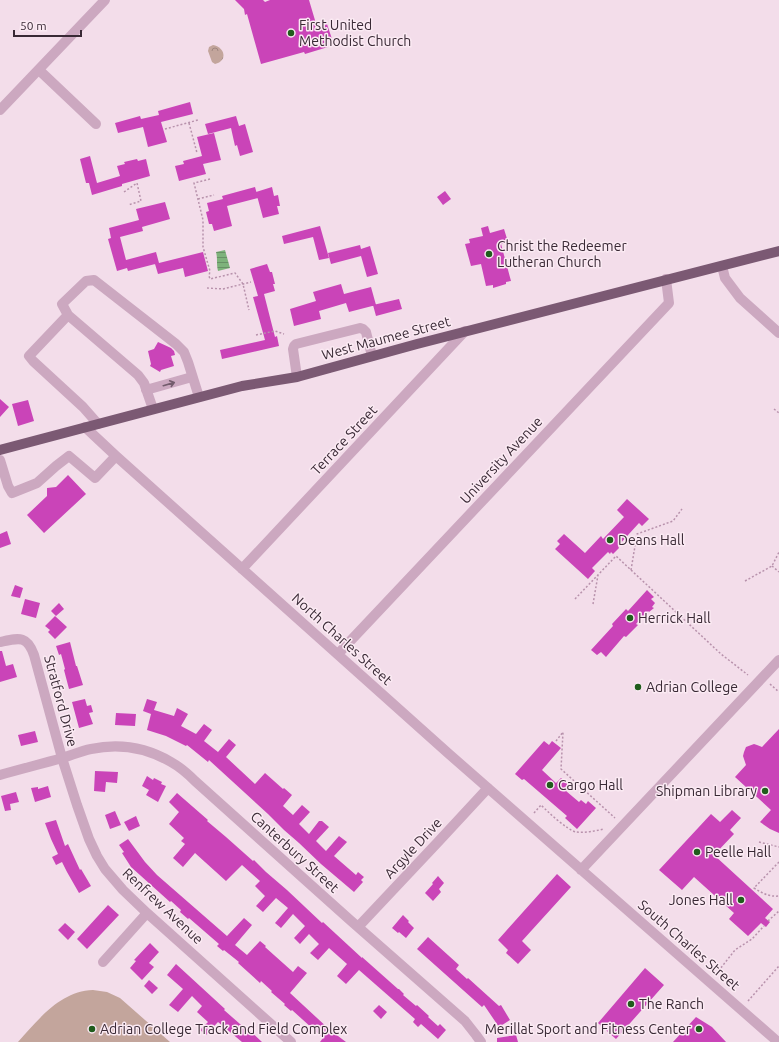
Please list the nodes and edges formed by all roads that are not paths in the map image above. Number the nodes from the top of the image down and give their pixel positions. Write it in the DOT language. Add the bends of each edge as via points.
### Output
graph roads {
  1 [pos="105,0"];
  2 [pos="38,70"];
  3 [pos="0,110"];
  4 [pos="96,124"];
  5 [pos="779,251"];
  6 [pos="722,266"];
  7 [pos="666,279"];
  8 [pos="68,315"];
  9 [pos="465,331"];
  10 [pos="779,333"];
  11 [pos="372,356"];
  12 [pos="192,377"];
  13 [pos="297,377"];
  14 [pos="146,390"];
  15 [pos="199,397"];
  16 [pos="153,409"];
  17 [pos="98,424"];
  18 [pos="85,427"];
  19 [pos="0,450"];
  20 [pos="116,456"];
  21 [pos="0,460"];
  22 [pos="242,569"];
  23 [pos="0,642"];
  24 [pos="338,654"];
  25 [pos="779,660"];
  26 [pos="62,758"];
  27 [pos="0,775"];
  28 [pos="488,788"];
  29 [pos="581,870"];
  30 [pos="147,913"];
  31 [pos="358,927"];
  32 [pos="103,962"];
  33 [pos="292,1042"];
  34 [pos="481,1042"];
  35 [pos="778,1042"];
  1 -- 2 [label="street"];
  2 -- 3 [label="street"];
  2 -- 4 [label="street"];
  5 -- 6 [label="main road, West Maumee Street"];
  6 -- 7 [label="main road, West Maumee Street"];
  6 -- 10 [label="street" via="725,278 740,298"];
  7 -- 9 [label="main road, West Maumee Street"];
  7 -- 24 [label="street, University Avenue" via="669,303"];
  8 -- 12 [label="street" via="62,304 86,281 94,280 176,344 184,352"];
  8 -- 14 [label="street" via="138,375"];
  8 -- 17 [label="street" via="29,356"];
  9 -- 11 [label="main road, West Maumee Street"];
  9 -- 22 [label="street, Terrace Street"];
  11 -- 13 [label="main road, West Maumee Street"];
  11 -- 13 [label="street" via="363,328 296,344 293,349"];
  14 -- 12 [label="street, one-way"];
  12 -- 15 [label="street"];
  13 -- 15 [label="main road, West Maumee Street" via="242,386"];
  14 -- 16 [label="street"];
  15 -- 16 [label="main road, West Maumee Street"];
  16 -- 17 [label="main road, West Maumee Street"];
  17 -- 18 [label="main road, West Maumee Street"];
  18 -- 19 [label="main road, West Maumee Street"];
  18 -- 20 [label="street, North Charles Street"];
  20 -- 21 [label="street" via="95,478 69,456 37,483 12,493"];
  20 -- 22 [label="street, North Charles Street"];
  22 -- 24 [label="street, North Charles Street"];
  23 -- 26 [label="street, Stratford Drive" via="20,639 27,641 31,646"];
  24 -- 28 [label="street, North Charles Street"];
  25 -- 29 [label="street"];
  26 -- 27 [label="street, Stratford Drive"];
  26 -- 30 [label="street, Renfrew Avenue" via="89,840 104,869"];
  26 -- 31 [label="street, Canterbury Street" via="91,749 125,747 142,750 171,762 196,781"];
  28 -- 29 [label="street, North Charles Street"];
  28 -- 31 [label="street, Argyle Drive"];
  29 -- 35 [label="street, South Charles Street"];
  30 -- 32 [label="street"];
  30 -- 33 [label="street, Renfrew Avenue"];
  31 -- 34 [label="street, Canterbury Street" via="464,1021"];
}
